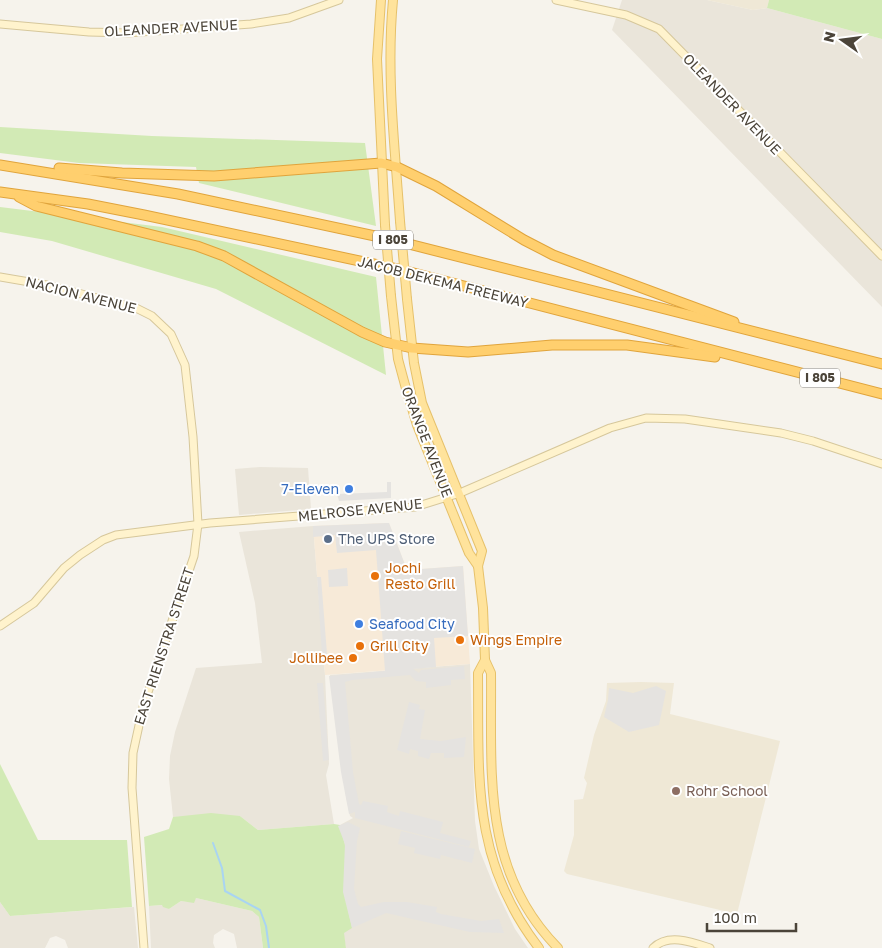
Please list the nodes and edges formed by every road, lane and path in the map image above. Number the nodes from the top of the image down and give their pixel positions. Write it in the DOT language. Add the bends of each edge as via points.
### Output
graph roads {
  1 [pos="339,0"];
  2 [pos="381,0"];
  3 [pos="393,0"];
  4 [pos="556,0"];
  5 [pos="0,24"];
  6 [pos="381,163"];
  7 [pos="0,164"];
  8 [pos="397,167"];
  9 [pos="0,192"];
  10 [pos="12,193"];
  11 [pos="882,256"];
  12 [pos="0,277"];
  13 [pos="781,340"];
  14 [pos="178,345"];
  15 [pos="396,345"];
  16 [pos="412,348"];
  17 [pos="757,363"];
  18 [pos="882,364"];
  19 [pos="882,394"];
  20 [pos="882,464"];
  21 [pos="460,493"];
  22 [pos="448,497"];
  23 [pos="198,524"];
  24 [pos="478,566"];
  25 [pos="0,626"];
  26 [pos="485,660"];
  27 [pos="491,744"];
  28 [pos="479,745"];
  29 [pos="144,948"];
  30 [pos="539,948"];
  31 [pos="558,948"];
  32 [pos="653,948"];
  33 [pos="710,948"];
  1 -- 5 [label="street, OLEANDER AVENUE" via="289,18 251,24 127,33"];
  2 -- 6 [label="main road, ORANGE AVENUE" via="377,59"];
  3 -- 8 [label="main road, ORANGE AVENUE" via="390,51"];
  4 -- 11 [label="street, OLEANDER AVENUE" via="626,15 659,29"];
  6 -- 7 [label="highway" via="214,176"];
  6 -- 8 [label="highway"];
  6 -- 15 [label="main road, ORANGE AVENUE, bridge"];
  7 -- 13 [label="highway, JACOB DEKEMA FREEWAY / I 805" via="178,194 389,239"];
  8 -- 13 [label="highway" via="436,186 553,255"];
  8 -- 16 [label="main road, ORANGE AVENUE, bridge"];
  9 -- 10 [label="highway, JACOB DEKEMA FREEWAY / I 805"];
  10 -- 15 [label="highway" via="36,206 197,246 224,256 362,332"];
  10 -- 17 [label="highway, JACOB DEKEMA FREEWAY / I 805" via="135,213 402,270"];
  12 -- 14 [label="street, NACION AVENUE" via="48,284 136,308 162,324"];
  13 -- 18 [label="highway, JACOB DEKEMA FREEWAY / I 805"];
  14 -- 23 [label="street, EAST RIENSTRA STREET" via="188,378"];
  15 -- 16 [label="highway"];
  15 -- 22 [label="main road, ORANGE AVENUE" via="418,426"];
  16 -- 17 [label="highway" via="468,352 552,345 627,345"];
  16 -- 21 [label="main road, ORANGE AVENUE" via="422,403"];
  17 -- 19 [label="highway, JACOB DEKEMA FREEWAY / I 805"];
  20 -- 21 [label="street, MELROSE AVENUE" via="781,433 685,419 646,418 610,428"];
  21 -- 22 [label="street, MELROSE AVENUE"];
  21 -- 24 [label="main road, ORANGE AVENUE" via="482,551"];
  22 -- 23 [label="street, MELROSE AVENUE" via="415,507"];
  22 -- 24 [label="main road, ORANGE AVENUE" via="469,553"];
  23 -- 25 [label="street, MELROSE AVENUE" via="130,532 103,540 64,568 34,603"];
  23 -- 29 [label="street, EAST RIENSTRA STREET" via="194,556 143,707 133,753 132,788"];
  24 -- 26 [label="main road, ORANGE AVENUE"];
  26 -- 27 [label="main road, ORANGE AVENUE" via="490,673"];
  26 -- 28 [label="main road, ORANGE AVENUE" via="478,673"];
  27 -- 28 [label="main road"];
  27 -- 31 [label="main road, ORANGE AVENUE" via="492,799 504,858 533,918"];
  28 -- 30 [label="main road, ORANGE AVENUE" via="480,803 492,861 517,919"];
  32 -- 33 [label="street" via="658,943 675,940"];
}
